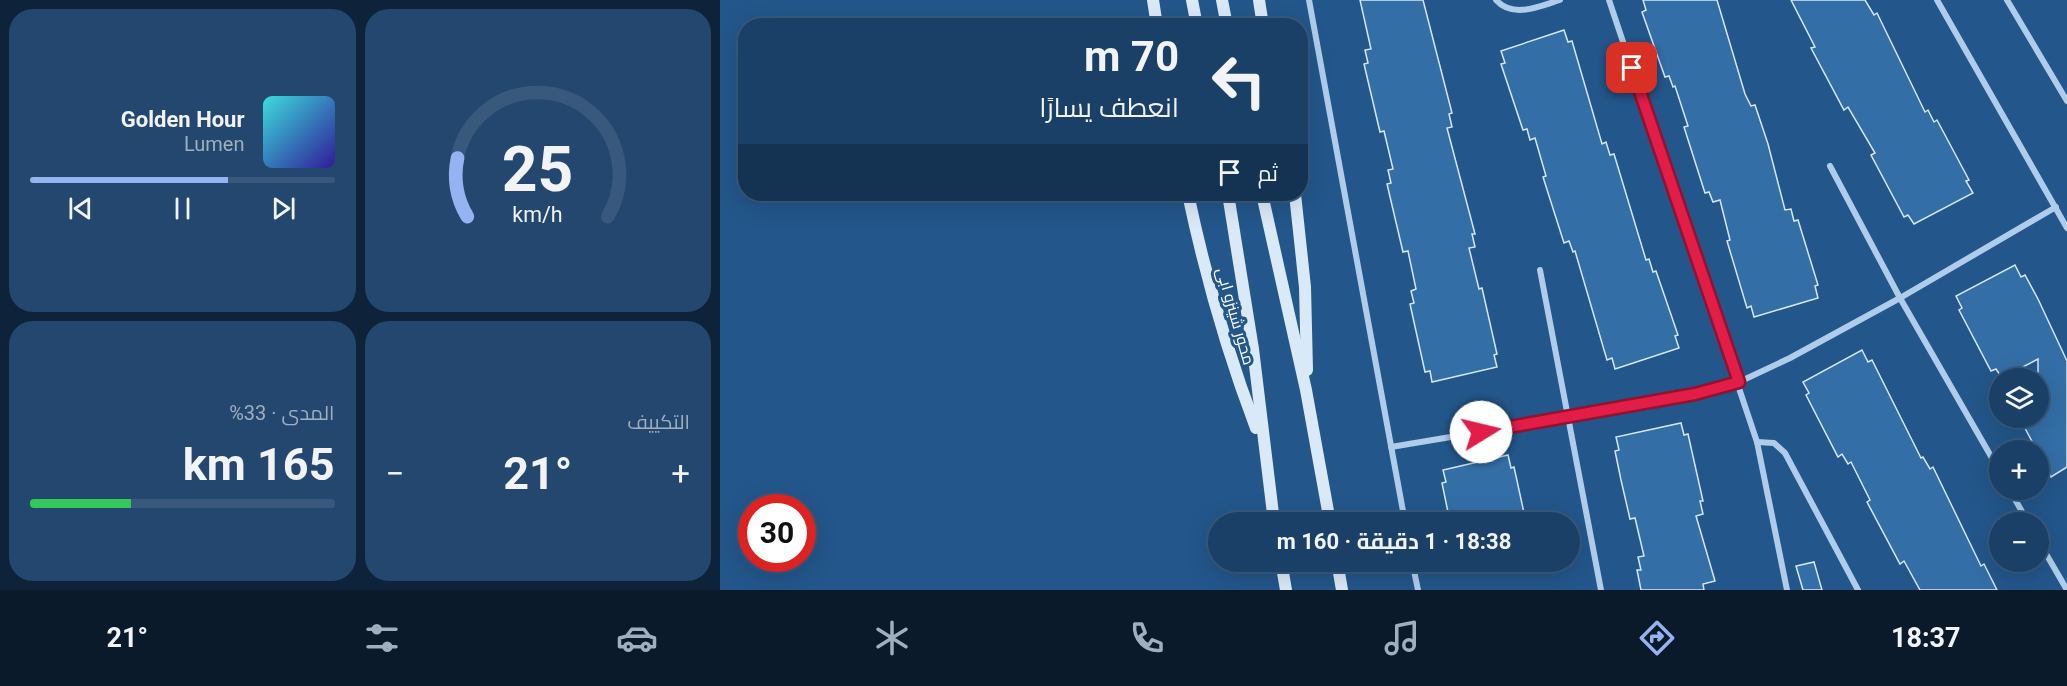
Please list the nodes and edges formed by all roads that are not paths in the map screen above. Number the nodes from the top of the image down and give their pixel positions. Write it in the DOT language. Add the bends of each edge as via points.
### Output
graph roads {
  1 [pos="1153,0"];
  2 [pos="1192,0"];
  3 [pos="1222,0"];
  4 [pos="1259,0"];
  5 [pos="1309,0"];
  6 [pos="1496,0"];
  7 [pos="1560,0"];
  8 [pos="1609,0"];
  9 [pos="1937,0"];
  10 [pos="2007,0"];
  11 [pos="1156,18"];
  12 [pos="1195,18"];
  13 [pos="1225,18"];
  14 [pos="1262,18"];
  15 [pos="2067,100"];
  16 [pos="1830,166"];
  17 [pos="1190,201"];
  18 [pos="1229,201"];
  19 [pos="1264,201"];
  20 [pos="1296,201"];
  21 [pos="2056,207"];
  22 [pos="2066,223"];
  23 [pos="1540,270"];
  24 [pos="1900,298"];
  25 [pos="1739,382"];
  26 [pos="1306,390"];
  27 [pos="1570,417"];
  28 [pos="1757,442"];
  29 [pos="1262,444"];
  30 [pos="1391,447"];
  31 [pos="1989,453"];
  32 [pos="1272,512"];
  33 [pos="1328,512"];
  34 [pos="1403,512"];
  35 [pos="2049,559"];
  36 [pos="1283,572"];
  37 [pos="1339,572"];
  38 [pos="1414,572"];
  39 [pos="1286,590"];
  40 [pos="1342,590"];
  41 [pos="1418,590"];
  42 [pos="1601,590"];
  43 [pos="1787,590"];
  44 [pos="1858,590"];
  45 [pos="2067,590"];
  1 -- 11 [label="main road"];
  2 -- 12 [label="main road"];
  3 -- 13 [label="main road"];
  4 -- 14 [label="main road"];
  5 -- 30 [label="street"];
  6 -- 7 [label="street" via="1513,10 1527,10"];
  8 -- 25 [label="street"];
  9 -- 21 [label="street"];
  10 -- 15 [label="street"];
  16 -- 24 [label="street"];
  17 -- 29 [label="main road, محور شينزو ابى" via="1215,306"];
  18 -- 29 [label="main road, محور شينزو ابى"];
  19 -- 26 [label="main road"];
  20 -- 26 [label="main road" via="1305,287"];
  21 -- 22 [label="street"];
  21 -- 24 [label="street"];
  23 -- 27 [label="street"];
  24 -- 25 [label="street"];
  24 -- 31 [label="street"];
  25 -- 27 [label="street"];
  25 -- 28 [label="street"];
  26 -- 33 [label="main road"];
  27 -- 30 [label="street"];
  27 -- 42 [label="street"];
  28 -- 43 [label="street"];
  28 -- 44 [label="street" via="1774,443 1785,453"];
  29 -- 32 [label="main road, محور شينزو ابى"];
  30 -- 34 [label="street"];
  35 -- 45 [label="street"];
  36 -- 39 [label="main road"];
  37 -- 40 [label="main road"];
  38 -- 41 [label="street"];
}
